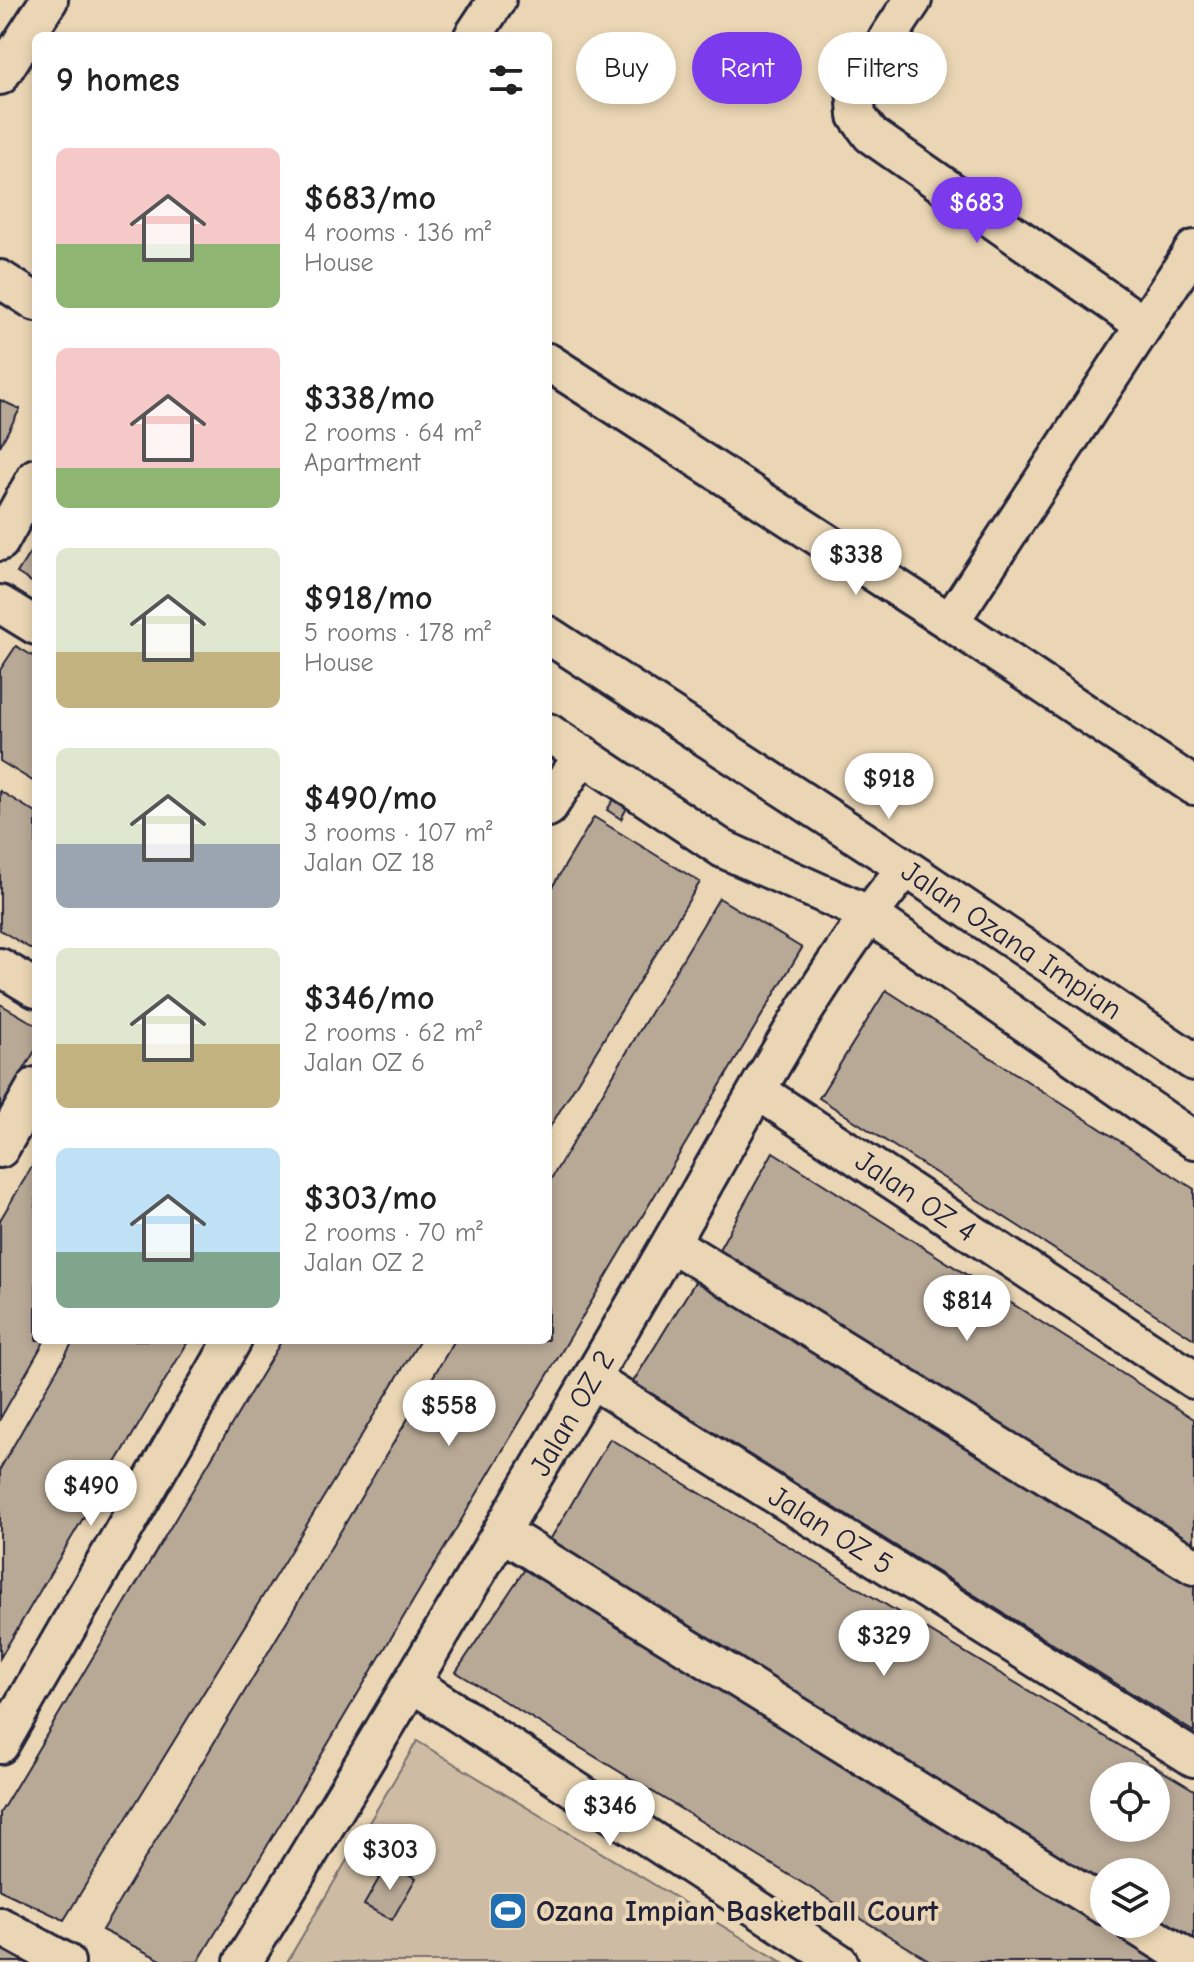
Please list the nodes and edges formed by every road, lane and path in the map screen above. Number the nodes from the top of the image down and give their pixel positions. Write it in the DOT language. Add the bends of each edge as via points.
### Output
graph roads {
  1 [pos="49,0"];
  2 [pos="497,0"];
  3 [pos="913,0"];
  4 [pos="476,32"];
  5 [pos="0,76"];
  6 [pos="1194,249"];
  7 [pos="0,279"];
  8 [pos="32,299"];
  9 [pos="1144,325"];
  10 [pos="552,365"];
  11 [pos="32,484"];
  12 [pos="0,542"];
  13 [pos="0,604"];
  14 [pos="950,622"];
  15 [pos="32,624"];
  16 [pos="552,638"];
  17 [pos="552,735"];
  18 [pos="583,754"];
  19 [pos="1194,786"];
  20 [pos="552,802"];
  21 [pos="906,868"];
  22 [pos="868,914"];
  23 [pos="0,967"];
  24 [pos="32,987"];
  25 [pos="1194,1062"];
  26 [pos="758,1091"];
  27 [pos="32,1093"];
  28 [pos="1194,1140"];
  29 [pos="0,1149"];
  30 [pos="671,1243"];
  31 [pos="231,1344"];
  32 [pos="591,1379"];
  33 [pos="1194,1380"];
  34 [pos="503,1533"];
  35 [pos="1194,1566"];
  36 [pos="413,1684"];
  37 [pos="0,1745"];
  38 [pos="1194,1758"];
  39 [pos="1090,1897"];
  40 [pos="0,1926"];
  41 [pos="1155,1938"];
  42 [pos="66,1962"];
  43 [pos="243,1962"];
  44 [pos="839,1962"];
  45 [pos="1194,1962"];
  1 -- 5 [label="street"];
  2 -- 4 [label="street"];
  3 -- 9 [label="street" via="855,88 857,116 871,135"];
  6 -- 9 [label="street"];
  7 -- 8 [label="street"];
  9 -- 14 [label="street"];
  10 -- 14 [label="street"];
  11 -- 12 [label="street"];
  13 -- 15 [label="street"];
  14 -- 19 [label="street"];
  16 -- 21 [label="street, Jalan Ozana Impian"];
  17 -- 18 [label="street"];
  18 -- 20 [label="street"];
  18 -- 22 [label="street" via="723,849"];
  21 -- 22 [label="street, Jalan OZ 2"];
  21 -- 25 [label="street, Jalan Ozana Impian"];
  22 -- 26 [label="street, Jalan OZ 2"];
  22 -- 28 [label="street"];
  23 -- 24 [label="street"];
  26 -- 30 [label="street, Jalan OZ 2"];
  26 -- 33 [label="street, Jalan OZ 4"];
  27 -- 29 [label="street"];
  30 -- 32 [label="street, Jalan OZ 2"];
  30 -- 35 [label="street"];
  31 -- 37 [label="street"];
  32 -- 34 [label="street, Jalan OZ 2"];
  32 -- 38 [label="street, Jalan OZ 5"];
  34 -- 36 [label="street, Jalan OZ 2"];
  34 -- 39 [label="street"];
  36 -- 43 [label="street, Jalan OZ 2"];
  36 -- 44 [label="street"];
  40 -- 42 [label="street"];
  41 -- 45 [label="street"];
}
